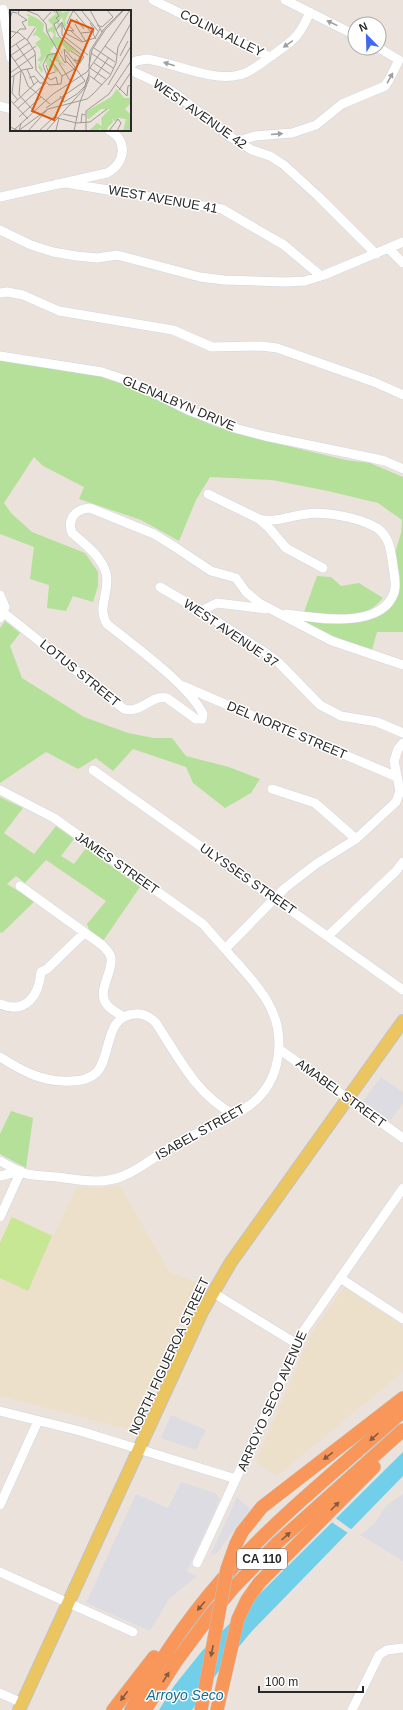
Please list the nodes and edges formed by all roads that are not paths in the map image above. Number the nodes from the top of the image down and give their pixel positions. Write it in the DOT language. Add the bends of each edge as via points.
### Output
graph roads {
  1 [pos="153,0"];
  2 [pos="285,0"];
  3 [pos="3,10"];
  4 [pos="310,12"];
  5 [pos="347,31"];
  6 [pos="10,52"];
  7 [pos="387,53"];
  8 [pos="270,56"];
  9 [pos="131,64"];
  10 [pos="131,70"];
  11 [pos="0,106"];
  12 [pos="10,109"];
  13 [pos="110,131"];
  14 [pos="241,144"];
  15 [pos="56,184"];
  16 [pos="0,197"];
  17 [pos="0,230"];
  18 [pos="403,242"];
  19 [pos="389,248"];
  20 [pos="376,254"];
  21 [pos="403,263"];
  22 [pos="321,276"];
  23 [pos="0,292"];
  24 [pos="0,356"];
  25 [pos="403,395"];
  26 [pos="403,469"];
  27 [pos="208,494"];
  28 [pos="258,519"];
  29 [pos="323,568"];
  30 [pos="160,587"];
  31 [pos="0,595"];
  32 [pos="273,610"];
  33 [pos="201,611"];
  34 [pos="2,616"];
  35 [pos="403,665"];
  36 [pos="178,684"];
  37 [pos="403,733"];
  38 [pos="403,743"];
  39 [pos="93,770"];
  40 [pos="397,777"];
  41 [pos="272,789"];
  42 [pos="0,790"];
  43 [pos="356,839"];
  44 [pos="403,862"];
  45 [pos="20,886"];
  46 [pos="274,898"];
  47 [pos="84,933"];
  48 [pos="328,936"];
  49 [pos="225,949"];
  50 [pos="403,990"];
  51 [pos="0,1004"];
  52 [pos="124,1017"];
  53 [pos="403,1021"];
  54 [pos="279,1049"];
  55 [pos="0,1056"];
  56 [pos="348,1097"];
  57 [pos="233,1114"];
  58 [pos="403,1138"];
  59 [pos="0,1161"];
  60 [pos="21,1171"];
  61 [pos="0,1176"];
  62 [pos="403,1188"];
  63 [pos="0,1218"];
  64 [pos="340,1278"];
  65 [pos="212,1292"];
  66 [pos="403,1318"];
  67 [pos="297,1344"];
  68 [pos="403,1398"];
  69 [pos="0,1411"];
  70 [pos="403,1412"];
  71 [pos="38,1421"];
  72 [pos="403,1430"];
  73 [pos="403,1438"];
  74 [pos="140,1450"];
  75 [pos="236,1479"];
  76 [pos="0,1505"];
  77 [pos="197,1563"];
  78 [pos="0,1572"];
  79 [pos="69,1603"];
  80 [pos="185,1624"];
  81 [pos="133,1632"];
  82 [pos="403,1648"];
  83 [pos="0,1693"];
  84 [pos="21,1707"];
  85 [pos="113,1710"];
  86 [pos="131,1710"];
  87 [pos="145,1710"];
  88 [pos="201,1710"];
  89 [pos="217,1710"];
  90 [pos="352,1710"];
  1 -- 8 [label="street, COLINA ALLEY"];
  2 -- 4 [label="street"];
  3 -- 6 [label="street"];
  5 -- 4 [label="street, one-way"];
  4 -- 8 [label="street, one-way" via="299,34"];
  14 -- 7 [label="street, one-way" via="245,139 255,136 292,133 316,125 342,104 385,86 399,60"];
  8 -- 9 [label="street, one-way" via="247,72 228,77 147,59"];
  10 -- 14 [label="street, WEST AVENUE 42" via="176,94"];
  11 -- 12 [label="street"];
  13 -- 15 [label="street" via="118,137 122,148 123,154 118,165 107,173"];
  14 -- 20 [label="street, WEST AVENUE 42" via="284,165 319,196"];
  15 -- 16 [label="street"];
  15 -- 22 [label="street, WEST AVENUE 41" via="66,183 216,207 284,245"];
  17 -- 22 [label="street" via="52,252 97,258 117,255 200,277 298,282"];
  18 -- 19 [label="street"];
  19 -- 20 [label="street"];
  19 -- 21 [label="street"];
  20 -- 22 [label="street"];
  23 -- 25 [label="street" via="22,295 59,311 173,330 212,347 277,348 374,382"];
  24 -- 26 [label="street, GLENALBYN DRIVE" via="102,372 132,382 188,410 238,429 385,461"];
  27 -- 28 [label="street"];
  28 -- 29 [label="street" via="286,548"];
  28 -- 32 [label="street" via="273,521 319,513 356,520 372,526 383,534 391,554 394,592 377,613 332,620"];
  30 -- 33 [label="street, WEST AVENUE 37"];
  31 -- 34 [label="street" via="5,607"];
  32 -- 33 [label="street" via="217,603"];
  32 -- 35 [label="street" via="347,647"];
  32 -- 36 [label="street" via="253,599 236,578 211,571 154,534 90,508 79,510 70,523 72,533 96,556 106,573 103,618"];
  33 -- 37 [label="street, WEST AVENUE 37" via="278,662 320,705 341,716 378,722"];
  34 -- 36 [label="street, LOTUS STREET" via="124,709 136,709 162,696 196,719 202,719 200,708"];
  36 -- 40 [label="street, DEL NORTE STREET"];
  38 -- 40 [label="street" via="395,755"];
  39 -- 46 [label="street, ULYSSES STREET"];
  40 -- 43 [label="street" via="400,791 396,802"];
  41 -- 43 [label="street" via="315,803"];
  42 -- 49 [label="street, JAMES STREET" via="61,823 203,924"];
  43 -- 46 [label="street" via="300,875"];
  44 -- 48 [label="street"];
  45 -- 47 [label="street"];
  46 -- 48 [label="street, ULYSSES STREET"];
  46 -- 49 [label="street"];
  47 -- 51 [label="street" via="41,972 37,992 29,1002 17,1007"];
  47 -- 52 [label="street" via="108,951 111,958 104,984 105,1000 108,1006"];
  48 -- 50 [label="street, ULYSSES STREET"];
  49 -- 54 [label="street, ISABEL STREET" via="268,1002 277,1024"];
  52 -- 55 [label="street" via="113,1029 101,1066 86,1079 66,1081 43,1078 21,1070"];
  52 -- 57 [label="street" via="138,1014 152,1019 202,1092"];
  53 -- 56 [label="main road, NORTH FIGUEROA STREET"];
  54 -- 56 [label="street, AMABEL STREET"];
  54 -- 57 [label="street, ISABEL STREET" via="275,1070 265,1089 250,1104"];
  56 -- 58 [label="street, AMABEL STREET"];
  56 -- 65 [label="main road, NORTH FIGUEROA STREET"];
  57 -- 60 [label="street, ISABEL STREET" via="176,1143 134,1171 112,1180 92,1182"];
  59 -- 60 [label="street, ISABEL STREET"];
  60 -- 61 [label="street"];
  60 -- 63 [label="street"];
  62 -- 64 [label="street, ARROYO SECO AVENUE"];
  64 -- 66 [label="street"];
  64 -- 67 [label="street, ARROYO SECO AVENUE"];
  65 -- 67 [label="street"];
  65 -- 74 [label="main road, NORTH FIGUEROA STREET"];
  67 -- 75 [label="street, ARROYO SECO AVENUE"];
  68 -- 88 [label="highway, one-way, bridge" via="262,1507 242,1532 227,1569"];
  69 -- 71 [label="street"];
  70 -- 80 [label="highway, CA 110, one-way" via="276,1523 236,1563"];
  71 -- 74 [label="street"];
  71 -- 76 [label="street"];
  87 -- 72 [label="highway, CA 110, one-way" via="177,1660 233,1588 278,1543"];
  89 -- 73 [label="highway, one-way" via="238,1619 247,1600 259,1583"];
  74 -- 75 [label="street"];
  74 -- 79 [label="main road, NORTH FIGUEROA STREET"];
  75 -- 77 [label="street, ARROYO SECO AVENUE"];
  78 -- 79 [label="street"];
  79 -- 81 [label="street"];
  79 -- 84 [label="main road, NORTH FIGUEROA STREET"];
  80 -- 85 [label="highway, one-way" via="148,1663"];
  80 -- 86 [label="highway, CA 110" via="154,1669"];
  82 -- 90 [label="street" via="382,1652 379,1655"];
  83 -- 84 [label="street"];
}
